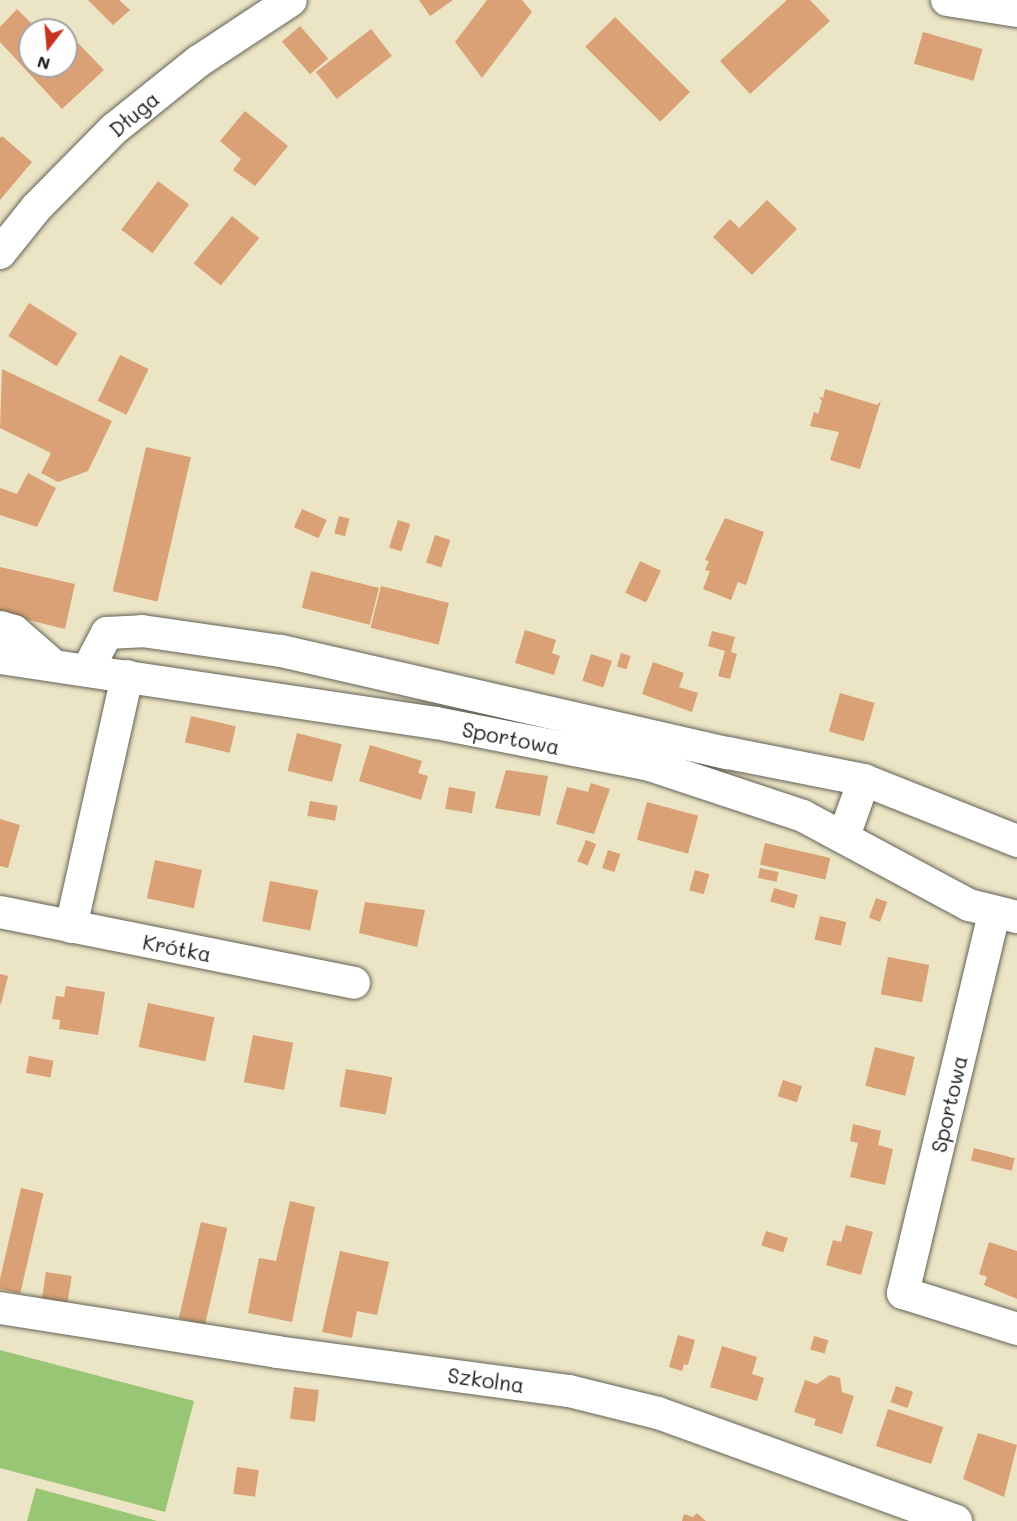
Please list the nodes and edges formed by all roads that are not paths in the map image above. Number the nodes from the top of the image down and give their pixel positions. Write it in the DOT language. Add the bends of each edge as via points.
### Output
graph roads {
  1 [pos="291,0"];
  2 [pos="947,0"];
  3 [pos="1017,11"];
  4 [pos="0,252"];
  5 [pos="0,627"];
  6 [pos="0,658"];
  7 [pos="52,664"];
  8 [pos="88,669"];
  9 [pos="127,676"];
  10 [pos="864,780"];
  11 [pos="844,836"];
  12 [pos="1017,841"];
  13 [pos="0,912"];
  14 [pos="1006,916"];
  15 [pos="71,927"];
  16 [pos="354,983"];
  17 [pos="0,1308"];
  18 [pos="1017,1329"];
  19 [pos="956,1521"];
  1 -- 4 [label="street, Długa" via="199,61 114,129 36,208"];
  2 -- 3 [label="street"];
  5 -- 7 [label="street" via="14,632"];
  6 -- 7 [label="street, Sportowa"];
  7 -- 8 [label="street, Sportowa"];
  8 -- 9 [label="street, Sportowa"];
  8 -- 10 [label="street" via="106,633 142,632 281,651 728,753"];
  9 -- 11 [label="street, Sportowa" via="436,723 650,765 803,816"];
  9 -- 15 [label="street"];
  10 -- 11 [label="street"];
  10 -- 12 [label="street"];
  11 -- 14 [label="street, Sportowa" via="969,905"];
  13 -- 15 [label="street, Krótka"];
  14 -- 18 [label="street, Sportowa" via="903,1293"];
  15 -- 16 [label="street, Krótka"];
  17 -- 19 [label="street, Szkolna" via="277,1352 569,1391 658,1413"];
}
